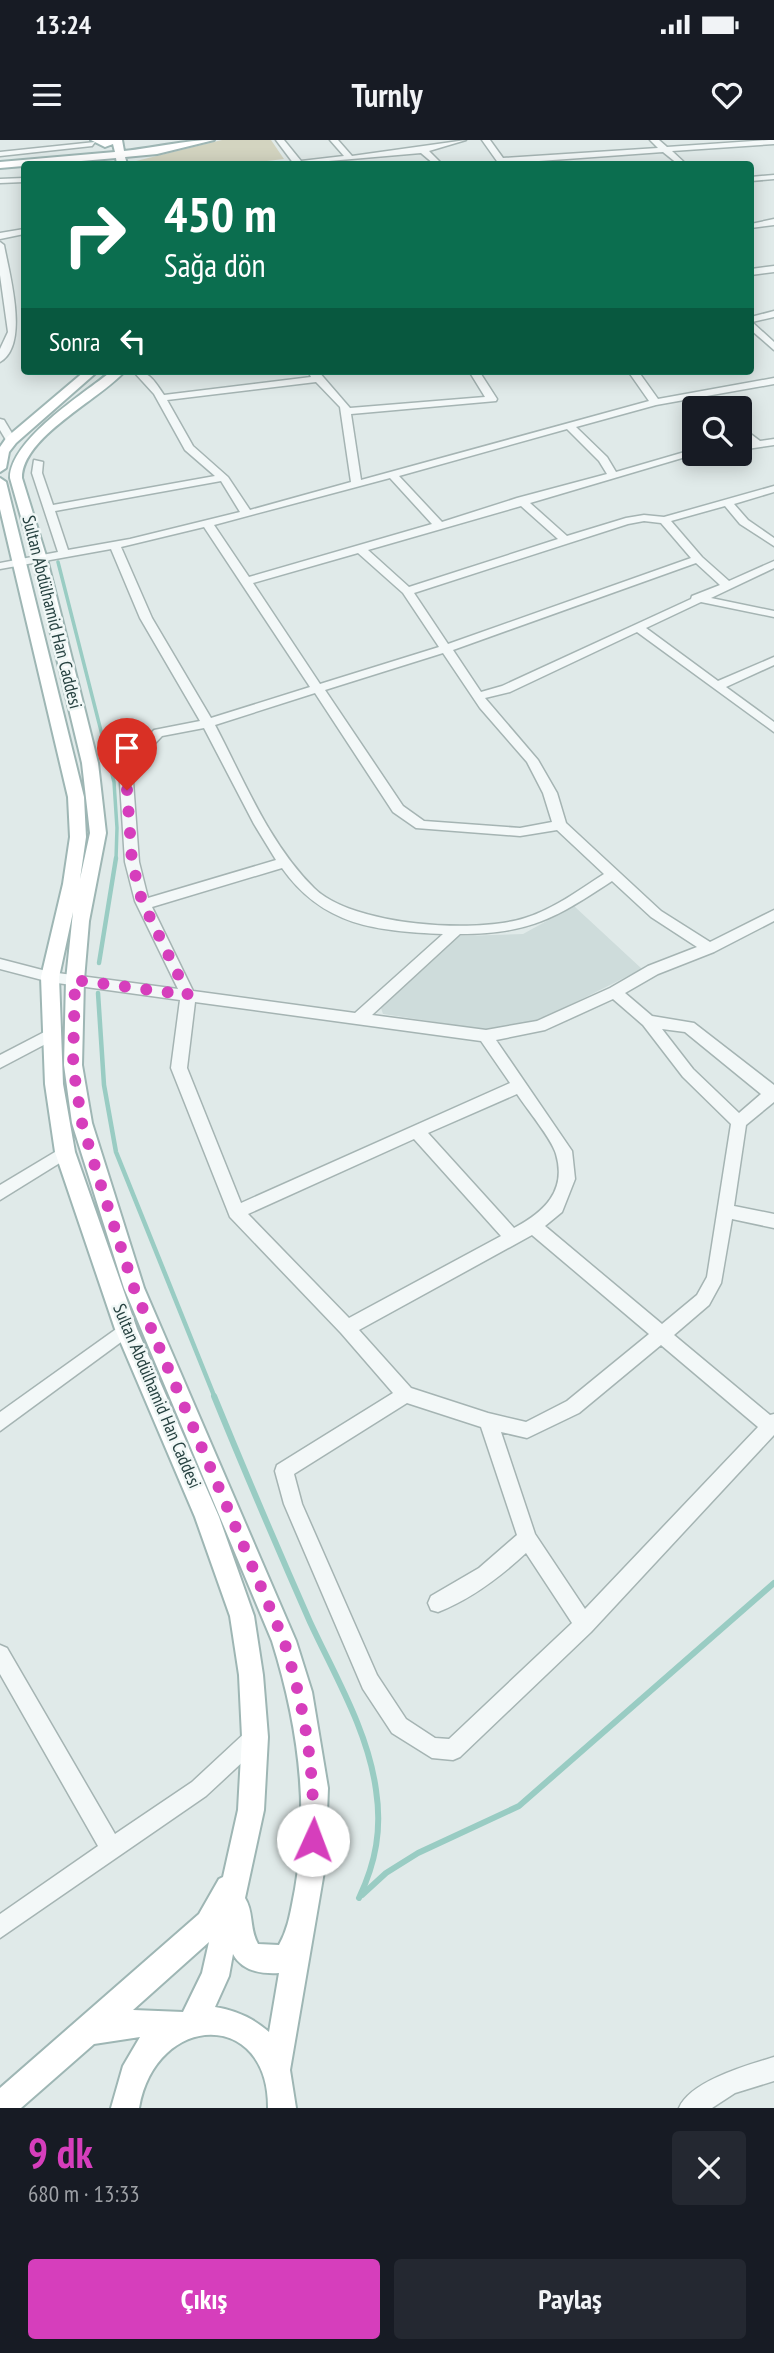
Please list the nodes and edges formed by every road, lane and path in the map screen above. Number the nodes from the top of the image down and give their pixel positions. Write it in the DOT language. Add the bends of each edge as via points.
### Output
graph roads {
  1 [pos="192,140"];
  2 [pos="209,140"];
  3 [pos="280,140"];
  4 [pos="334,140"];
  5 [pos="419,140"];
  6 [pos="462,140"];
  7 [pos="485,140"];
  8 [pos="654,140"];
  9 [pos="774,142"];
  10 [pos="441,145"];
  11 [pos="153,149"];
  12 [pos="98,150"];
  13 [pos="423,150"];
  14 [pos="666,151"];
  15 [pos="0,154"];
  16 [pos="121,154"];
  17 [pos="57,158"];
  18 [pos="350,158"];
  19 [pos="28,161"];
  20 [pos="74,161"];
  21 [pos="296,161"];
  22 [pos="324,161"];
  23 [pos="435,161"];
  24 [pos="501,161"];
  25 [pos="543,161"];
  26 [pos="678,161"];
  27 [pos="21,162"];
  28 [pos="0,164"];
  29 [pos="774,177"];
  30 [pos="754,179"];
  31 [pos="21,180"];
  32 [pos="0,181"];
  33 [pos="774,222"];
  34 [pos="754,225"];
  35 [pos="21,232"];
  36 [pos="0,236"];
  37 [pos="0,246"];
  38 [pos="774,269"];
  39 [pos="754,272"];
  40 [pos="774,314"];
  41 [pos="754,321"];
  42 [pos="754,325"];
  43 [pos="774,347"];
  44 [pos="1,355"];
  45 [pos="87,375"];
  46 [pos="114,375"];
  47 [pos="143,375"];
  48 [pos="316,375"];
  49 [pos="477,375"];
  50 [pos="636,375"];
  51 [pos="774,381"];
  52 [pos="160,398"];
  53 [pos="655,402"];
  54 [pos="347,411"];
  55 [pos="0,422"];
  56 [pos="569,426"];
  57 [pos="752,439"];
  58 [pos="10,440"];
  59 [pos="774,442"];
  60 [pos="759,445"];
  61 [pos="752,446"];
  62 [pos="682,456"];
  63 [pos="38,462"];
  64 [pos="0,468"];
  65 [pos="612,474"];
  66 [pos="393,475"];
  67 [pos="222,478"];
  68 [pos="0,482"];
  69 [pos="357,485"];
  70 [pos="774,489"];
  71 [pos="522,500"];
  72 [pos="727,502"];
  73 [pos="49,509"];
  74 [pos="247,513"];
  75 [pos="664,520"];
  76 [pos="207,523"];
  77 [pos="438,524"];
  78 [pos="566,541"];
  79 [pos="774,543"];
  80 [pos="115,545"];
  81 [pos="359,548"];
  82 [pos="64,554"];
  83 [pos="698,559"];
  84 [pos="20,563"];
  85 [pos="774,564"];
  86 [pos="247,581"];
  87 [pos="726,584"];
  88 [pos="407,591"];
  89 [pos="696,598"];
  90 [pos="774,614"];
  91 [pos="637,626"];
  92 [pos="446,648"];
  93 [pos="774,661"];
  94 [pos="717,686"];
  95 [pos="317,687"];
  96 [pos="478,696"];
  97 [pos="207,723"];
  98 [pos="774,728"];
  99 [pos="561,825"];
  100 [pos="285,862"];
  101 [pos="612,875"];
  102 [pos="144,904"];
  103 [pos="774,915"];
  104 [pos="457,929"];
  105 [pos="709,948"];
  106 [pos="3,967"];
  107 [pos="50,977"];
  108 [pos="75,980"];
  109 [pos="615,992"];
  110 [pos="188,995"];
  111 [pos="360,1017"];
  112 [pos="648,1021"];
  113 [pos="52,1034"];
  114 [pos="486,1036"];
  115 [pos="0,1062"];
  116 [pos="519,1086"];
  117 [pos="773,1094"];
  118 [pos="739,1122"];
  119 [pos="418,1133"];
  120 [pos="65,1152"];
  121 [pos="0,1193"];
  122 [pos="726,1211"];
  123 [pos="236,1212"];
  124 [pos="774,1221"];
  125 [pos="533,1226"];
  126 [pos="512,1237"];
  127 [pos="347,1328"];
  128 [pos="126,1329"];
  129 [pos="661,1335"];
  130 [pos="405,1394"];
  131 [pos="488,1422"];
  132 [pos="0,1423"];
  133 [pos="772,1424"];
  134 [pos="527,1538"];
  135 [pos="438,1603"];
  136 [pos="584,1625"];
  137 [pos="0,1655"];
  138 [pos="255,1737"];
  139 [pos="112,1849"];
  140 [pos="238,1869"];
  141 [pos="0,1927"];
  142 [pos="300,1932"];
  143 [pos="186,2024"];
  144 [pos="88,2031"];
  145 [pos="276,2069"];
  146 [pos="774,2069"];
  147 [pos="0,2108"];
  148 [pos="125,2108"];
  149 [pos="282,2108"];
  150 [pos="691,2108"];
  1 -- 11 [label="main road"];
  2 -- 11 [label="main road"];
  3 -- 21 [label="street"];
  4 -- 18 [label="street"];
  5 -- 10 [label="street"];
  6 -- 10 [label="street"];
  7 -- 24 [label="street"];
  8 -- 14 [label="street"];
  9 -- 14 [label="street"];
  10 -- 13 [label="street"];
  11 -- 16 [label="main road" via="133,158"];
  11 -- 16 [label="main road" via="133,146"];
  12 -- 15 [label="street"];
  12 -- 16 [label="main road"];
  12 -- 16 [label="main road" via="105,144"];
  12 -- 17 [label="main road"];
  13 -- 18 [label="street"];
  13 -- 23 [label="street"];
  14 -- 25 [label="street"];
  14 -- 26 [label="street"];
  17 -- 19 [label="main road"];
  17 -- 20 [label="main road"];
  18 -- 22 [label="street"];
  27 -- 28 [label="main road"];
  29 -- 30 [label="street"];
  31 -- 32 [label="street"];
  33 -- 34 [label="street"];
  35 -- 36 [label="street"];
  37 -- 44 [label="street" via="15,316 13,332"];
  38 -- 39 [label="street"];
  40 -- 41 [label="street"];
  42 -- 43 [label="street"];
  45 -- 58 [label="main road"];
  46 -- 84 [label="main road, Sultan Abdülhamid Han Caddesi" via="30,444 18,462"];
  47 -- 52 [label="street" via="153,382"];
  48 -- 52 [label="street"];
  48 -- 54 [label="street"];
  49 -- 54 [label="street" via="492,399"];
  50 -- 53 [label="street"];
  51 -- 53 [label="street" via="704,398"];
  52 -- 67 [label="street" via="191,451"];
  53 -- 56 [label="street"];
  54 -- 69 [label="street"];
  55 -- 58 [label="street"];
  56 -- 65 [label="street" via="603,458"];
  56 -- 66 [label="street"];
  57 -- 60 [label="street"];
  58 -- 64 [label="main road"];
  59 -- 60 [label="street"];
  60 -- 61 [label="street"];
  62 -- 65 [label="street"];
  63 -- 73 [label="street"];
  65 -- 71 [label="street"];
  66 -- 69 [label="street"];
  66 -- 77 [label="street"];
  67 -- 73 [label="street"];
  67 -- 74 [label="street"];
  68 -- 84 [label="main road, Sultan Abdülhamid Han Caddesi"];
  69 -- 74 [label="street"];
  70 -- 72 [label="street"];
  71 -- 77 [label="street"];
  71 -- 78 [label="street"];
  72 -- 75 [label="street"];
  72 -- 79 [label="street" via="744,522"];
  73 -- 82 [label="street"];
  74 -- 76 [label="street"];
  75 -- 78 [label="street" via="626,521"];
  75 -- 83 [label="street"];
  76 -- 80 [label="street"];
  76 -- 86 [label="street"];
  77 -- 81 [label="street"];
  78 -- 88 [label="street"];
  80 -- 82 [label="street"];
  80 -- 97 [label="street" via="145,618"];
  81 -- 86 [label="street"];
  81 -- 88 [label="street"];
  82 -- 84 [label="street"];
  83 -- 87 [label="street"];
  83 -- 92 [label="street"];
  84 -- 107 [label="main road, Sultan Abdülhamid Han Caddesi" via="76,797 78,838"];
  84 -- 108 [label="main road, Sultan Abdülhamid Han Caddesi" via="90,763 98,833 80,921"];
  85 -- 87 [label="street"];
  86 -- 95 [label="street"];
  87 -- 89 [label="street"];
  88 -- 92 [label="street"];
  89 -- 90 [label="street"];
  89 -- 91 [label="street"];
  91 -- 94 [label="street"];
  91 -- 96 [label="street" via="506,689"];
  92 -- 95 [label="street"];
  92 -- 96 [label="street"];
  93 -- 94 [label="street"];
  94 -- 98 [label="street"];
  95 -- 97 [label="street"];
  95 -- 99 [label="street" via="398,809 421,825 520,832"];
  96 -- 99 [label="street" via="531,761 550,793"];
  97 -- 100 [label="street"];
  97 -- 102 [label="street" via="158,733 125,767 132,862"];
  99 -- 101 [label="street"];
  100 -- 102 [label="street"];
  100 -- 104 [label="street" via="330,908 369,921"];
  101 -- 104 [label="street" via="521,925"];
  101 -- 105 [label="street" via="656,914"];
  102 -- 110 [label="street"];
  103 -- 105 [label="street"];
  104 -- 111 [label="street"];
  105 -- 109 [label="street" via="653,970"];
  106 -- 107 [label="street"];
  107 -- 108 [label="street"];
  107 -- 113 [label="main road, Sultan Abdülhamid Han Caddesi"];
  108 -- 110 [label="street"];
  108 -- 142 [label="main road, Sultan Abdülhamid Han Caddesi" via="73,1066 82,1123 97,1173 134,1288 279,1629 300,1692 315,1788 312,1866"];
  109 -- 112 [label="street"];
  109 -- 114 [label="street" via="540,1026"];
  110 -- 111 [label="street"];
  110 -- 123 [label="street" via="179,1068"];
  111 -- 114 [label="street"];
  112 -- 117 [label="street" via="689,1027"];
  112 -- 118 [label="street" via="688,1073"];
  113 -- 115 [label="street"];
  113 -- 120 [label="main road, Sultan Abdülhamid Han Caddesi"];
  114 -- 116 [label="street"];
  116 -- 119 [label="street"];
  116 -- 125 [label="street" via="564,1151 568,1179 556,1207"];
  117 -- 118 [label="street"];
  118 -- 122 [label="street"];
  119 -- 123 [label="street"];
  119 -- 126 [label="street"];
  120 -- 121 [label="street"];
  120 -- 128 [label="main road, Sultan Abdülhamid Han Caddesi"];
  122 -- 124 [label="street"];
  122 -- 129 [label="street" via="715,1278 703,1300"];
  123 -- 127 [label="street"];
  125 -- 126 [label="street"];
  125 -- 129 [label="street"];
  126 -- 127 [label="street"];
  127 -- 130 [label="street"];
  128 -- 132 [label="street"];
  128 -- 138 [label="main road, Sultan Abdülhamid Han Caddesi" via="207,1517 242,1616"];
  129 -- 131 [label="street" via="573,1407 527,1430"];
  129 -- 133 [label="street"];
  130 -- 131 [label="street"];
  130 -- 136 [label="street" via="284,1471 293,1504 370,1682 399,1726 432,1748 453,1750"];
  131 -- 134 [label="street"];
  133 -- 136 [label="street"];
  134 -- 135 [label="street" via="466,1591"];
  134 -- 136 [label="street"];
  137 -- 139 [label="street"];
  138 -- 139 [label="street" via="199,1789"];
  138 -- 140 [label="main road, Sultan Abdülhamid Han Caddesi" via="251,1810"];
  139 -- 141 [label="street"];
  140 -- 142 [label="main road" via="237,1933 249,1955 287,1958"];
  140 -- 143 [label="main road, Sultan Abdülhamid Han Caddesi" via="215,1976"];
  140 -- 144 [label="main road" via="209,1923"];
  142 -- 145 [label="main road, Sultan Abdülhamid Han Caddesi"];
  143 -- 144 [label="main road" via="140,2023"];
  143 -- 145 [label="main road" via="219,2020 243,2028 263,2045"];
  143 -- 148 [label="main road" via="169,2031 148,2050 133,2076"];
  144 -- 147 [label="main road"];
  145 -- 149 [label="main road"];
  146 -- 150 [label="street" via="729,2083"];
}
